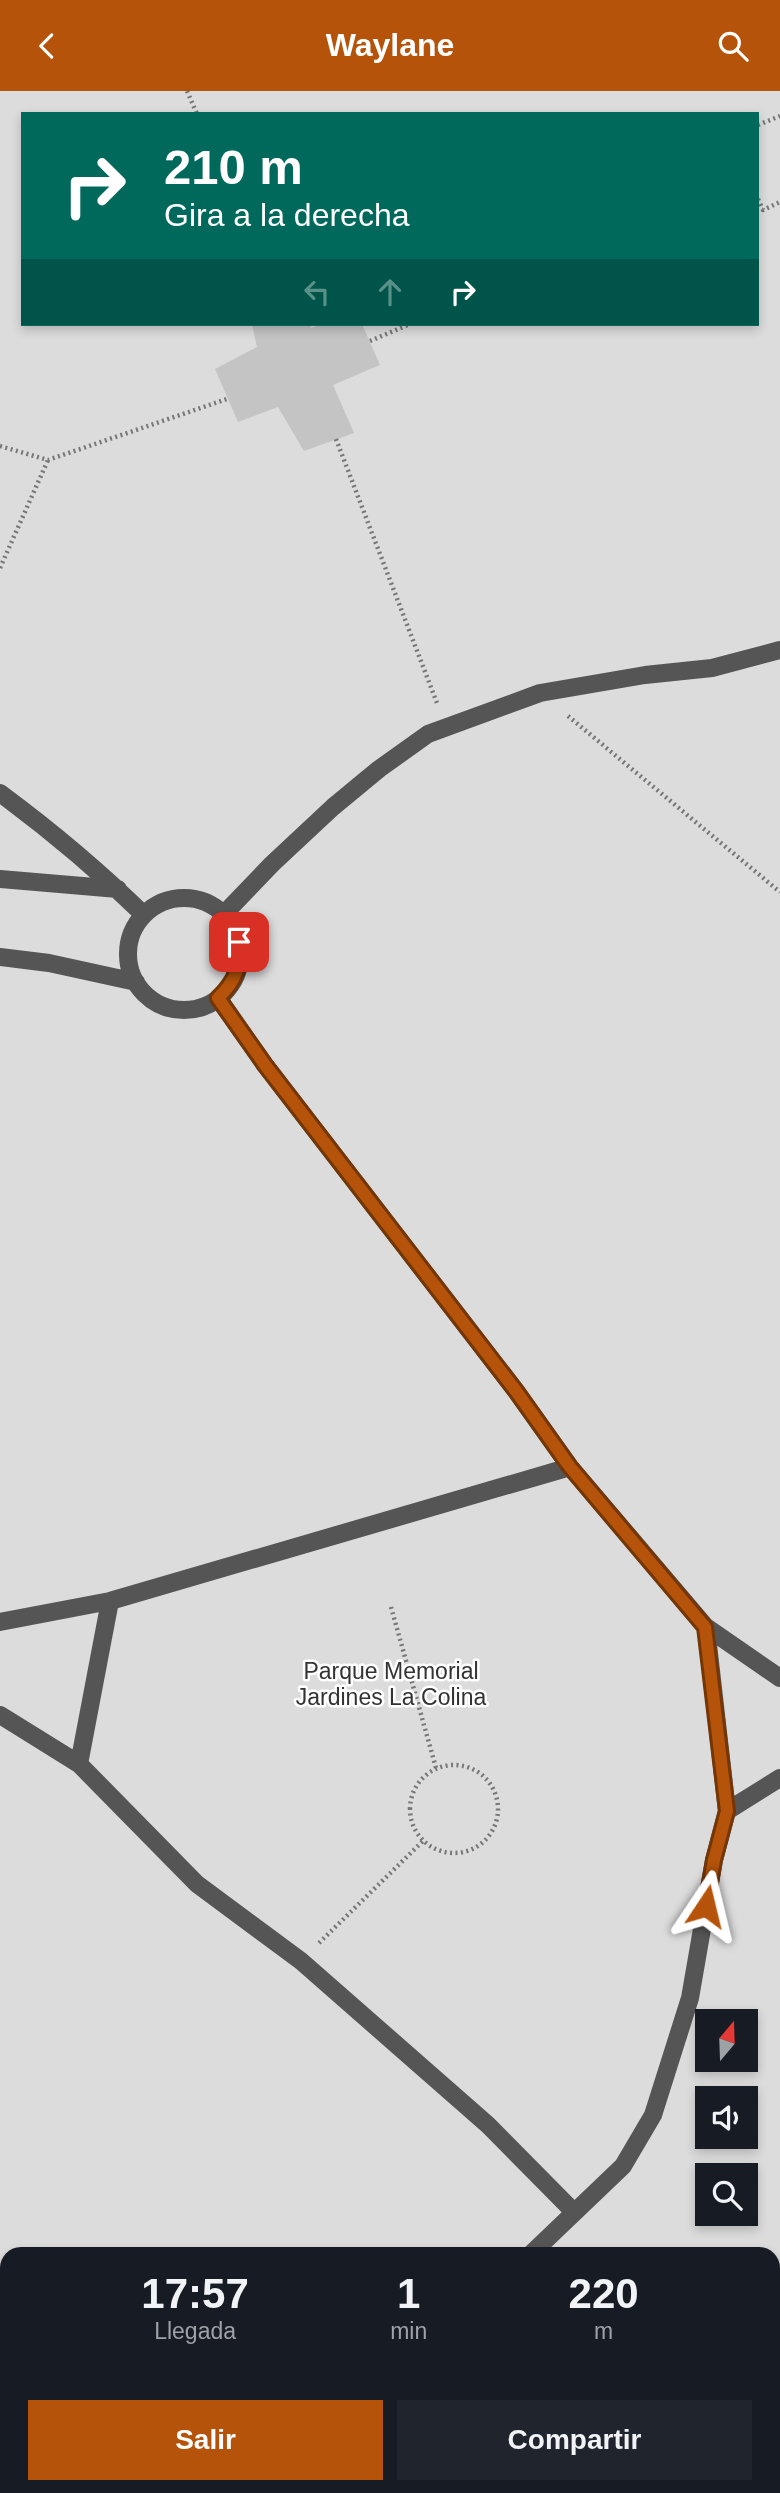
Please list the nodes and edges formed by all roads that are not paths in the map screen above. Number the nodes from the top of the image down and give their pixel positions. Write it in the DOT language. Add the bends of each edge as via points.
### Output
graph roads {
  1 [pos="780,650"];
  2 [pos="0,793"];
  3 [pos="0,879"];
  4 [pos="118,889"];
  5 [pos="224,914"];
  6 [pos="144,915"];
  7 [pos="0,957"];
  8 [pos="136,982"];
  9 [pos="218,998"];
  10 [pos="570,1467"];
  11 [pos="110,1601"];
  12 [pos="0,1622"];
  13 [pos="705,1627"];
  14 [pos="780,1678"];
  15 [pos="0,1715"];
  16 [pos="79,1764"];
  17 [pos="780,1778"];
  18 [pos="727,1811"];
  19 [pos="574,2212"];
  20 [pos="538,2247"];
  1 -- 5 [label="street" via="712,668 540,693 428,734 333,807"];
  2 -- 4 [label="street"];
  3 -- 4 [label="street"];
  4 -- 6 [label="street"];
  5 -- 6 [label="street" via="193,898 159,904"];
  5 -- 9 [label="street" via="234,927 240,958 230,987"];
  6 -- 8 [label="street" via="129,947"];
  7 -- 8 [label="street"];
  8 -- 9 [label="street" via="155,1001 181,1009 194,1009"];
  9 -- 10 [label="street"];
  10 -- 11 [label="street"];
  10 -- 13 [label="street"];
  11 -- 12 [label="street"];
  11 -- 16 [label="street"];
  13 -- 14 [label="street"];
  13 -- 18 [label="street"];
  15 -- 16 [label="street"];
  16 -- 19 [label="street" via="197,1884 301,1961 488,2125"];
  17 -- 18 [label="street"];
  18 -- 19 [label="street" via="690,1998 653,2115 623,2166"];
  19 -- 20 [label="street"];
}
